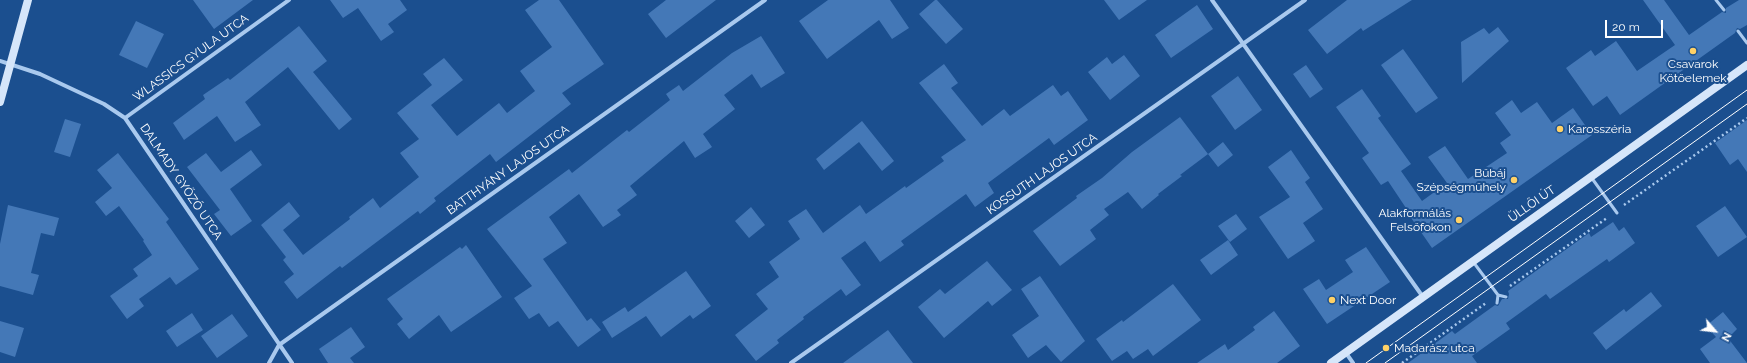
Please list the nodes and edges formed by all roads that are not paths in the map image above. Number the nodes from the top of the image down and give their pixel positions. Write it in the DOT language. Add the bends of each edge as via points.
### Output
graph roads {
  1 [pos="28,0"];
  2 [pos="289,0"];
  3 [pos="765,0"];
  4 [pos="1212,0"];
  5 [pos="1305,0"];
  6 [pos="1716,0"];
  7 [pos="1724,10"];
  8 [pos="1738,31"];
  9 [pos="1747,43"];
  10 [pos="1243,44"];
  11 [pos="0,61"];
  12 [pos="11,64"];
  13 [pos="1747,65"];
  14 [pos="0,102"];
  15 [pos="125,118"];
  16 [pos="1591,177"];
  17 [pos="1616,212"];
  18 [pos="1472,261"];
  19 [pos="1498,295"];
  20 [pos="1423,296"];
  21 [pos="1506,298"];
  22 [pos="1497,303"];
  23 [pos="279,345"];
  24 [pos="1346,352"];
  25 [pos="269,363"];
  26 [pos="292,363"];
  27 [pos="791,363"];
  28 [pos="1331,363"];
  29 [pos="1353,363"];
  1 -- 12 [label="main road"];
  2 -- 15 [label="street, WLASSICS GYULA UTCA"];
  3 -- 23 [label="street, BATTHYÁNY LAJOS UTCA"];
  4 -- 10 [label="street"];
  5 -- 10 [label="street, KOSSUTH LAJOS UTCA"];
  6 -- 7 [label="lane"];
  8 -- 9 [label="lane"];
  10 -- 20 [label="street"];
  10 -- 27 [label="street, KOSSUTH LAJOS UTCA"];
  11 -- 12 [label="street, DALMADY GYŐZŐ UTCA"];
  12 -- 14 [label="main road"];
  12 -- 15 [label="street, DALMADY GYŐZŐ UTCA" via="40,74 104,104"];
  13 -- 16 [label="main road, ÜLLŐI ÚT"];
  15 -- 23 [label="street, DALMADY GYŐZŐ UTCA"];
  16 -- 17 [label="lane"];
  16 -- 18 [label="main road, ÜLLŐI ÚT"];
  18 -- 19 [label="lane"];
  18 -- 20 [label="main road, ÜLLŐI ÚT"];
  19 -- 21 [label="lane"];
  19 -- 22 [label="lane"];
  20 -- 24 [label="main road, ÜLLŐI ÚT"];
  23 -- 25 [label="street, BATTHYÁNY LAJOS UTCA"];
  23 -- 26 [label="street, DALMADY GYŐZŐ UTCA"];
  24 -- 28 [label="main road, ÜLLŐI ÚT"];
  24 -- 29 [label="street"];
}
